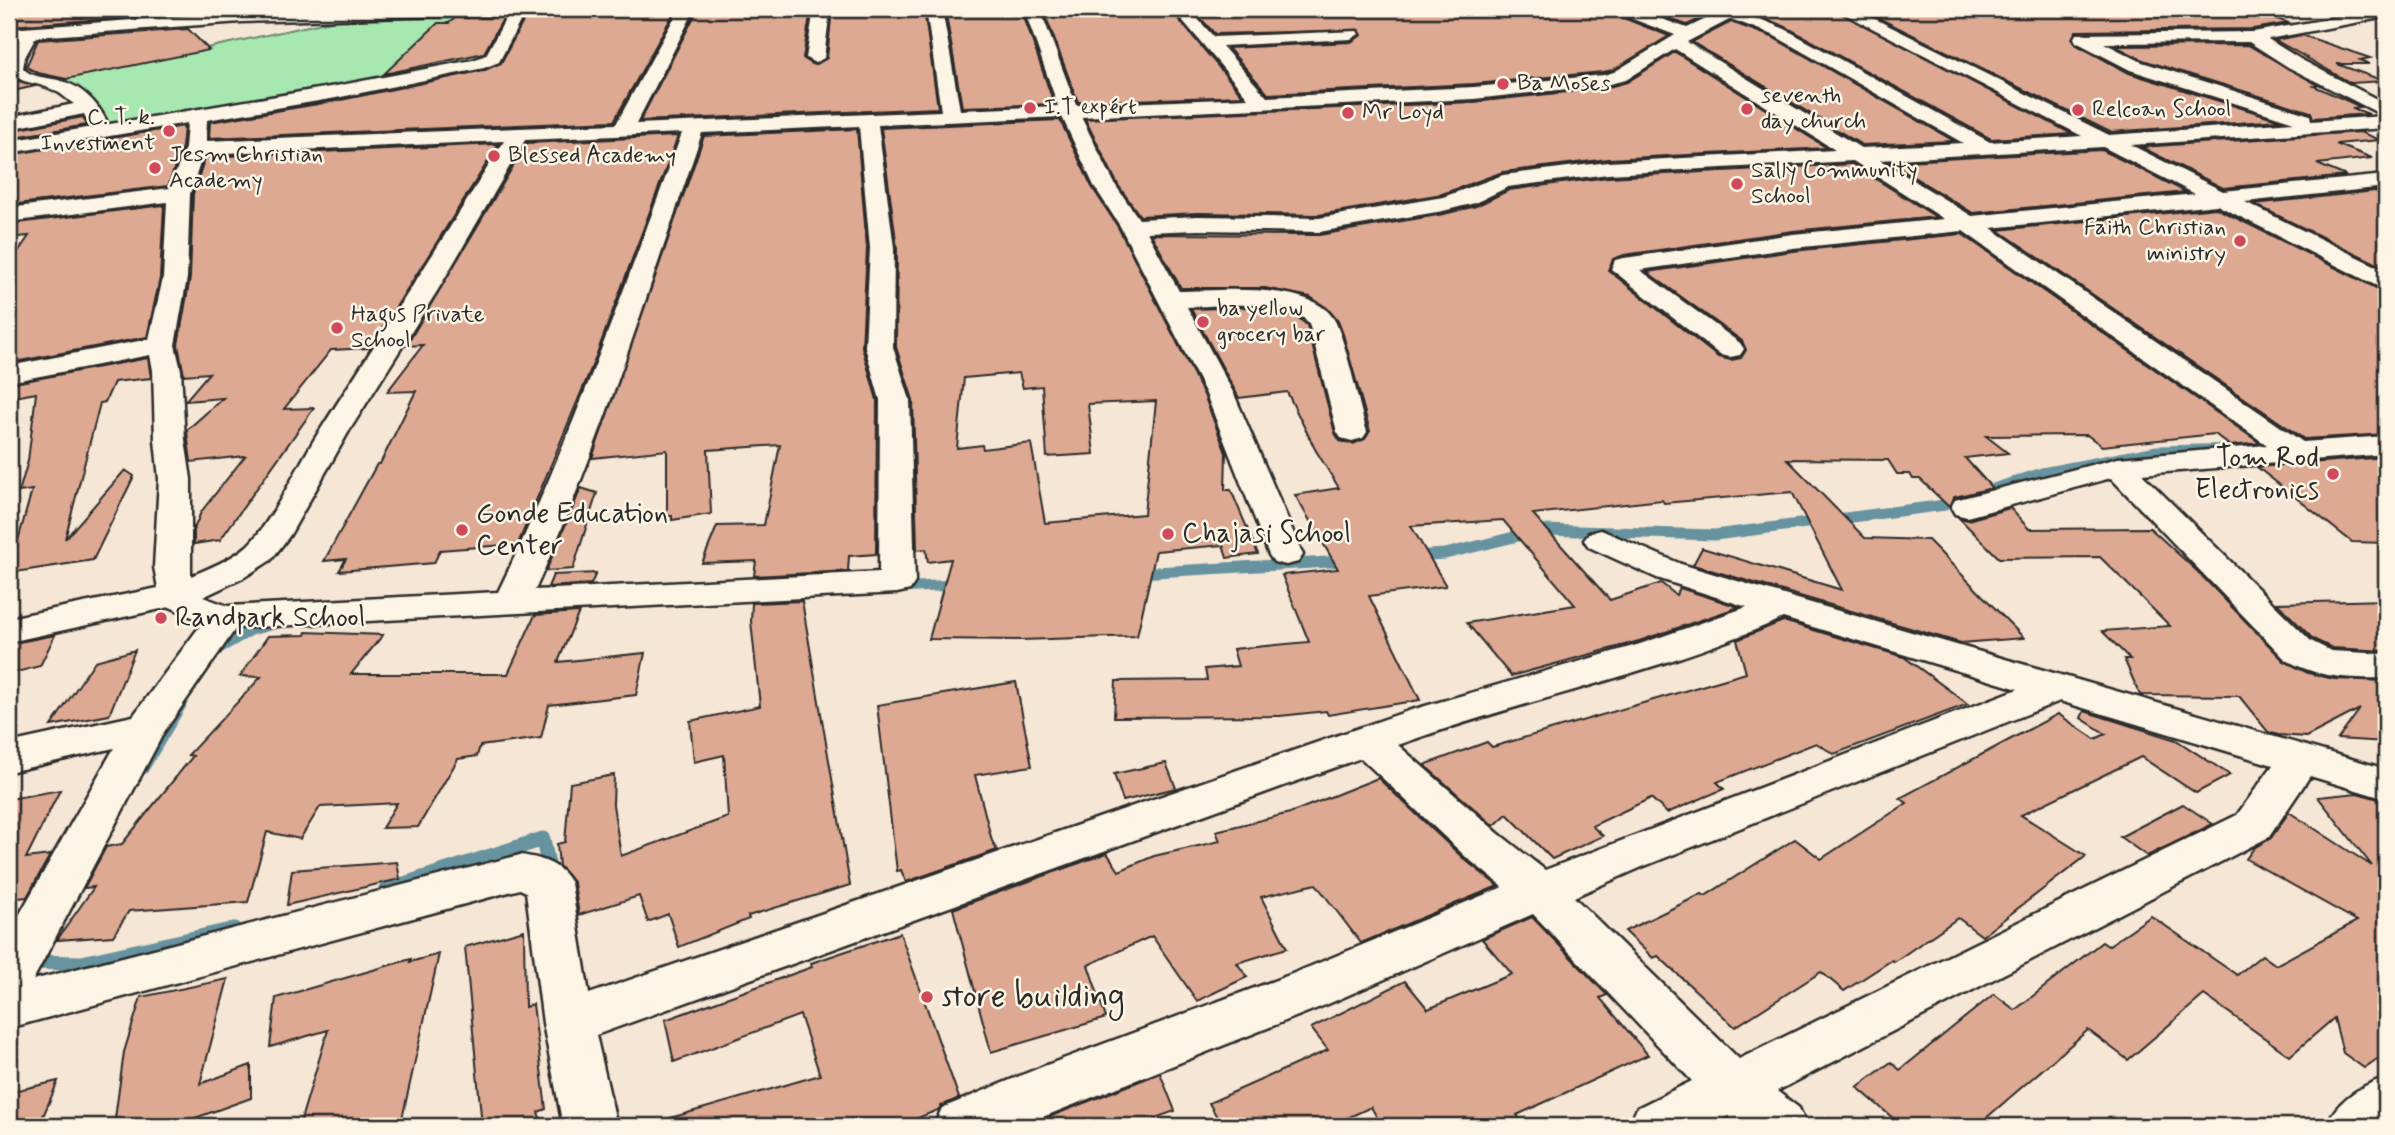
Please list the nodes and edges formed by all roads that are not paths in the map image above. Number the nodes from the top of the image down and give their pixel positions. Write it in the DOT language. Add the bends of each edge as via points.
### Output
graph roads {
  1 [pos="687,9"];
  2 [pos="822,9"];
  3 [pos="934,9"];
  4 [pos="1032,9"];
  5 [pos="1181,9"];
  6 [pos="1620,9"];
  7 [pos="1843,9"];
  8 [pos="524,10"];
  9 [pos="1734,11"];
  10 [pos="2386,12"];
  11 [pos="2278,13"];
  12 [pos="2168,22"];
  13 [pos="2312,26"];
  14 [pos="30,32"];
  15 [pos="9,34"];
  16 [pos="1351,34"];
  17 [pos="2192,36"];
  18 [pos="2253,37"];
  19 [pos="1681,38"];
  20 [pos="1210,42"];
  21 [pos="815,58"];
  22 [pos="1263,103"];
  23 [pos="90,107"];
  24 [pos="2386,111"];
  25 [pos="1070,112"];
  26 [pos="197,116"];
  27 [pos="952,117"];
  28 [pos="868,121"];
  29 [pos="2386,122"];
  30 [pos="9,123"];
  31 [pos="2323,126"];
  32 [pos="694,128"];
  33 [pos="622,130"];
  34 [pos="102,133"];
  35 [pos="518,135"];
  36 [pos="2107,140"];
  37 [pos="9,147"];
  38 [pos="195,148"];
  39 [pos="1986,148"];
  40 [pos="1856,153"];
  41 [pos="2386,181"];
  42 [pos="179,194"];
  43 [pos="2219,198"];
  44 [pos="9,215"];
  45 [pos="1968,222"];
  46 [pos="1132,226"];
  47 [pos="2386,281"];
  48 [pos="1171,299"];
  49 [pos="161,345"];
  50 [pos="1730,349"];
  51 [pos="9,374"];
  52 [pos="1352,432"];
  53 [pos="2386,445"];
  54 [pos="2296,451"];
  55 [pos="2118,467"];
  56 [pos="1967,507"];
  57 [pos="1601,540"];
  58 [pos="1286,555"];
  59 [pos="177,595"];
  60 [pos="511,603"];
  61 [pos="1781,606"];
  62 [pos="225,617"];
  63 [pos="9,630"];
  64 [pos="2386,666"];
  65 [pos="2060,687"];
  66 [pos="146,727"];
  67 [pos="1368,740"];
  68 [pos="9,757"];
  69 [pos="2300,759"];
  70 [pos="2386,784"];
  71 [pos="1540,892"];
  72 [pos="9,978"];
  73 [pos="9,1007"];
  74 [pos="568,1023"];
  75 [pos="1732,1087"];
  76 [pos="2386,1101"];
  77 [pos="590,1126"];
  78 [pos="961,1126"];
  79 [pos="1656,1126"];
  80 [pos="1780,1126"];
  81 [pos="2353,1126"];
  1 -- 33 [label="street"];
  2 -- 21 [label="street"];
  3 -- 27 [label="street"];
  4 -- 25 [label="street"];
  5 -- 20 [label="street"];
  6 -- 19 [label="street"];
  7 -- 36 [label="street"];
  8 -- 14 [label="street" via="241,17"];
  8 -- 26 [label="street" via="493,58 478,64"];
  9 -- 19 [label="street"];
  9 -- 39 [label="street"];
  10 -- 13 [label="street"];
  11 -- 13 [label="street"];
  12 -- 17 [label="street"];
  13 -- 18 [label="street"];
  14 -- 15 [label="street"];
  14 -- 23 [label="street" via="14,68 21,77 61,86"];
  16 -- 20 [label="street" via="1292,31"];
  17 -- 18 [label="street"];
  17 -- 31 [label="street" via="2081,40 2136,66"];
  18 -- 24 [label="street"];
  19 -- 22 [label="street" via="1620,76 1605,80 1474,93"];
  19 -- 40 [label="street"];
  20 -- 22 [label="street"];
  22 -- 25 [label="street"];
  23 -- 30 [label="street"];
  23 -- 34 [label="street"];
  25 -- 27 [label="street"];
  25 -- 46 [label="street" via="1084,148"];
  26 -- 34 [label="street"];
  26 -- 38 [label="street"];
  27 -- 28 [label="street"];
  28 -- 32 [label="street"];
  28 -- 60 [label="street" via="882,248 879,347 895,400 897,582"];
  29 -- 31 [label="street"];
  31 -- 36 [label="street"];
  32 -- 33 [label="street"];
  32 -- 60 [label="street" via="584,432"];
  33 -- 35 [label="street"];
  34 -- 37 [label="street"];
  35 -- 38 [label="street"];
  35 -- 59 [label="street" via="278,527 258,553 232,571"];
  36 -- 39 [label="street"];
  36 -- 43 [label="street"];
  38 -- 42 [label="street"];
  39 -- 40 [label="street"];
  40 -- 45 [label="street"];
  40 -- 46 [label="street" via="1528,177 1503,181 1443,204 1319,225"];
  41 -- 43 [label="street"];
  42 -- 44 [label="street"];
  42 -- 49 [label="street" via="175,278"];
  43 -- 45 [label="street"];
  43 -- 47 [label="street"];
  45 -- 50 [label="street" via="1623,265"];
  45 -- 54 [label="street"];
  46 -- 48 [label="street"];
  48 -- 52 [label="street" via="1261,298 1311,309 1322,322"];
  48 -- 58 [label="street" via="1220,394"];
  49 -- 51 [label="street"];
  49 -- 59 [label="street" via="175,479 171,567"];
  53 -- 54 [label="street"];
  54 -- 55 [label="street"];
  55 -- 56 [label="street"];
  55 -- 64 [label="street" via="2298,650 2327,664"];
  57 -- 61 [label="street" via="1669,571"];
  59 -- 62 [label="street"];
  59 -- 63 [label="street"];
  60 -- 62 [label="street"];
  61 -- 65 [label="street"];
  61 -- 67 [label="street" via="1653,653"];
  62 -- 66 [label="street"];
  65 -- 69 [label="street"];
  65 -- 71 [label="street"];
  66 -- 68 [label="street"];
  66 -- 72 [label="street"];
  67 -- 71 [label="street"];
  67 -- 74 [label="street"];
  69 -- 70 [label="street"];
  69 -- 75 [label="street" via="2253,825"];
  71 -- 75 [label="street"];
  71 -- 78 [label="street" via="1310,989"];
  73 -- 74 [label="street" via="520,872 548,883"];
  74 -- 77 [label="street"];
  75 -- 79 [label="street"];
  75 -- 80 [label="street"];
  76 -- 81 [label="street"];
}
